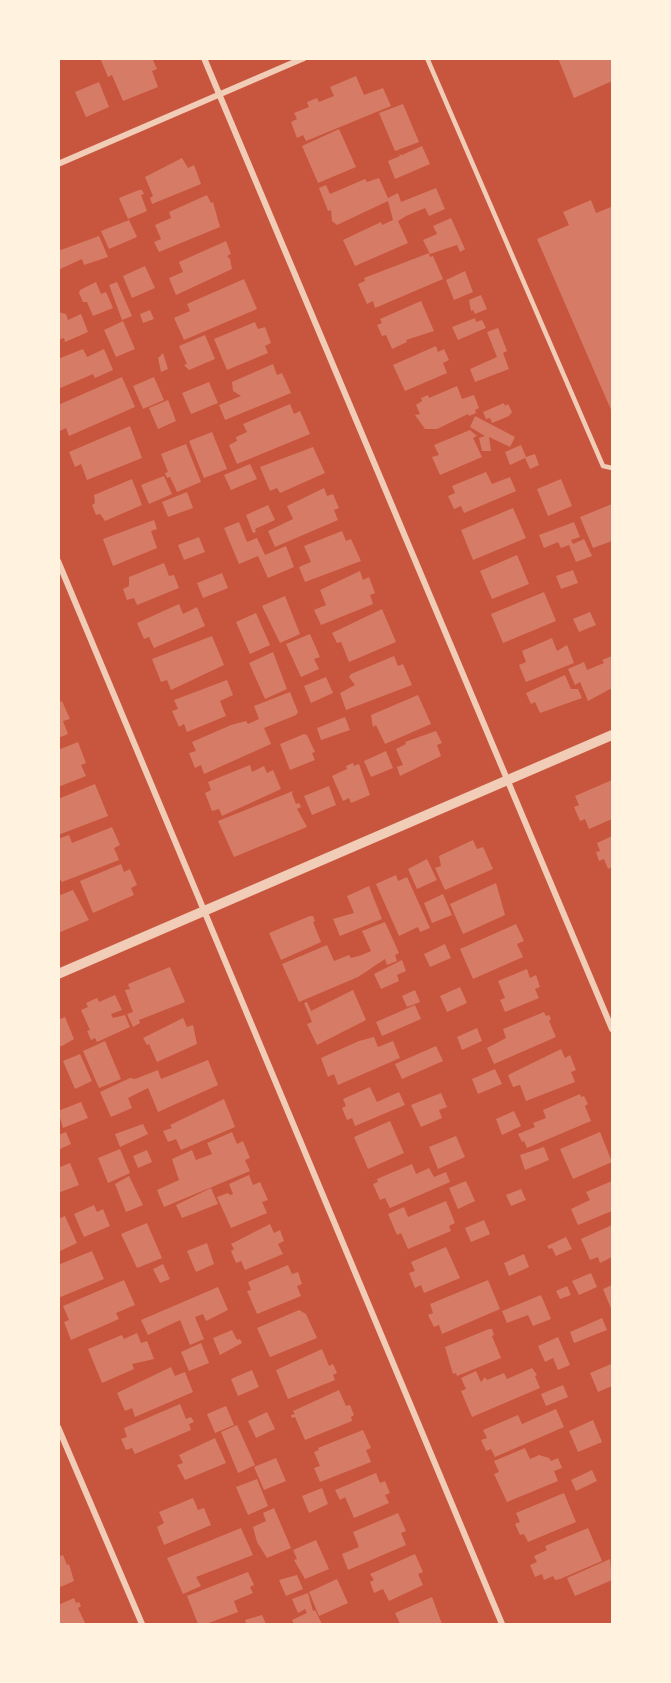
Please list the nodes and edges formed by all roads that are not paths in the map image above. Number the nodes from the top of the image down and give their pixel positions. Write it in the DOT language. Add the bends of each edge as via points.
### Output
graph roads {
  1 [pos="204,58"];
  2 [pos="304,58"];
  3 [pos="427,58"];
  4 [pos="219,95"];
  5 [pos="58,164"];
  6 [pos="612,468"];
  7 [pos="58,561"];
  8 [pos="612,735"];
  9 [pos="508,780"];
  10 [pos="204,912"];
  11 [pos="58,974"];
  12 [pos="612,1029"];
  13 [pos="58,1427"];
  14 [pos="142,1624"];
  15 [pos="502,1624"];
  1 -- 4 [label="street"];
  2 -- 4 [label="street"];
  3 -- 6 [label="lane" via="603,466"];
  4 -- 5 [label="street"];
  4 -- 9 [label="street"];
  7 -- 10 [label="street"];
  8 -- 9 [label="street"];
  9 -- 10 [label="street"];
  9 -- 12 [label="street"];
  10 -- 11 [label="street"];
  10 -- 15 [label="street"];
  13 -- 14 [label="street"];
}
